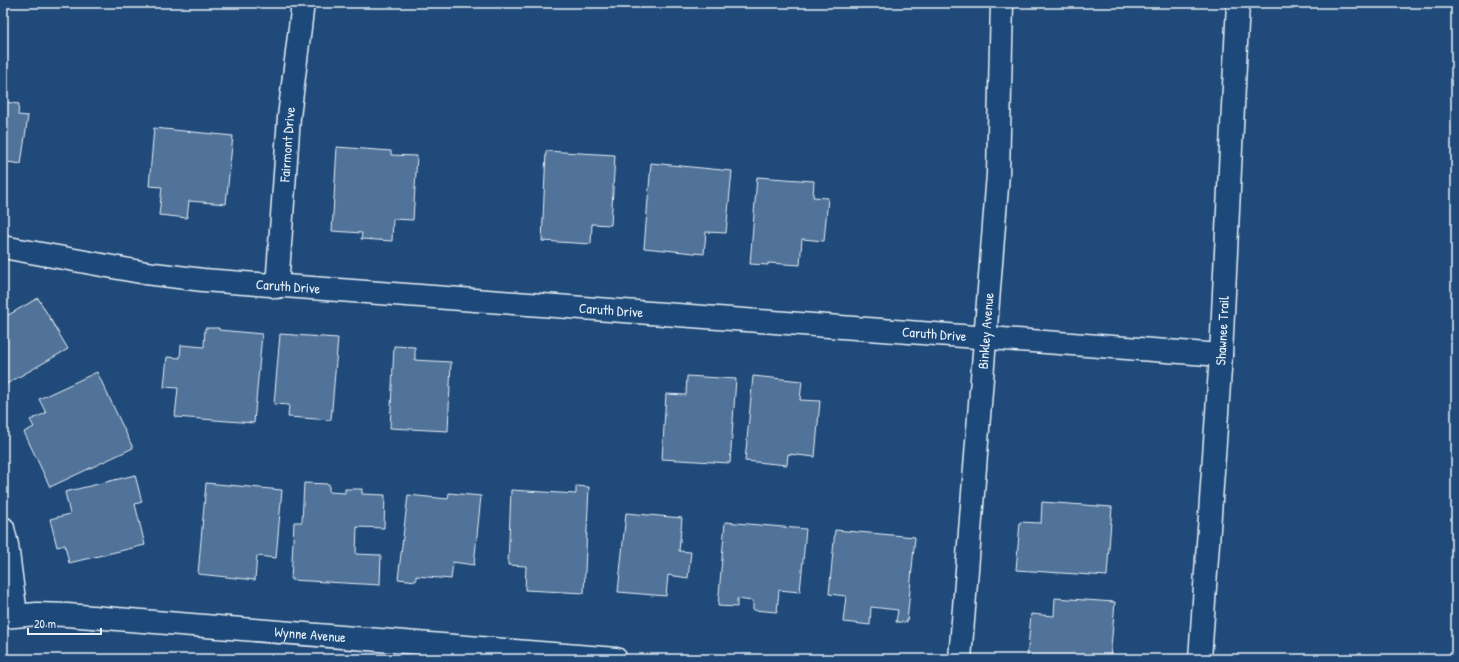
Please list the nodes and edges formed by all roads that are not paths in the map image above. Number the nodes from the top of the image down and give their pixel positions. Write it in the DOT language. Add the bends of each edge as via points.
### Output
graph roads {
  1 [pos="303,3"];
  2 [pos="1002,3"];
  3 [pos="1238,3"];
  4 [pos="3,247"];
  5 [pos="277,287"];
  6 [pos="985,338"];
  7 [pos="1221,355"];
  8 [pos="3,528"];
  9 [pos="10,616"];
  10 [pos="534,656"];
  11 [pos="616,659"];
  12 [pos="960,659"];
  13 [pos="1200,659"];
  1 -- 5 [label="street, Fairmont Drive" via="289,117"];
  2 -- 6 [label="street, Binkley Avenue" via="998,174"];
  3 -- 7 [label="street, Shawnee Trail"];
  4 -- 5 [label="street, Caruth Drive" via="146,273"];
  5 -- 6 [label="street, Caruth Drive"];
  6 -- 7 [label="street, Caruth Drive"];
  6 -- 12 [label="street, Binkley Avenue"];
  7 -- 13 [label="street, Shawnee Trail"];
  8 -- 9 [label="street" via="7,545"];
  9 -- 10 [label="street, Wynne Avenue" via="67,615"];
  10 -- 11 [label="street, Wynne Avenue"];
}
